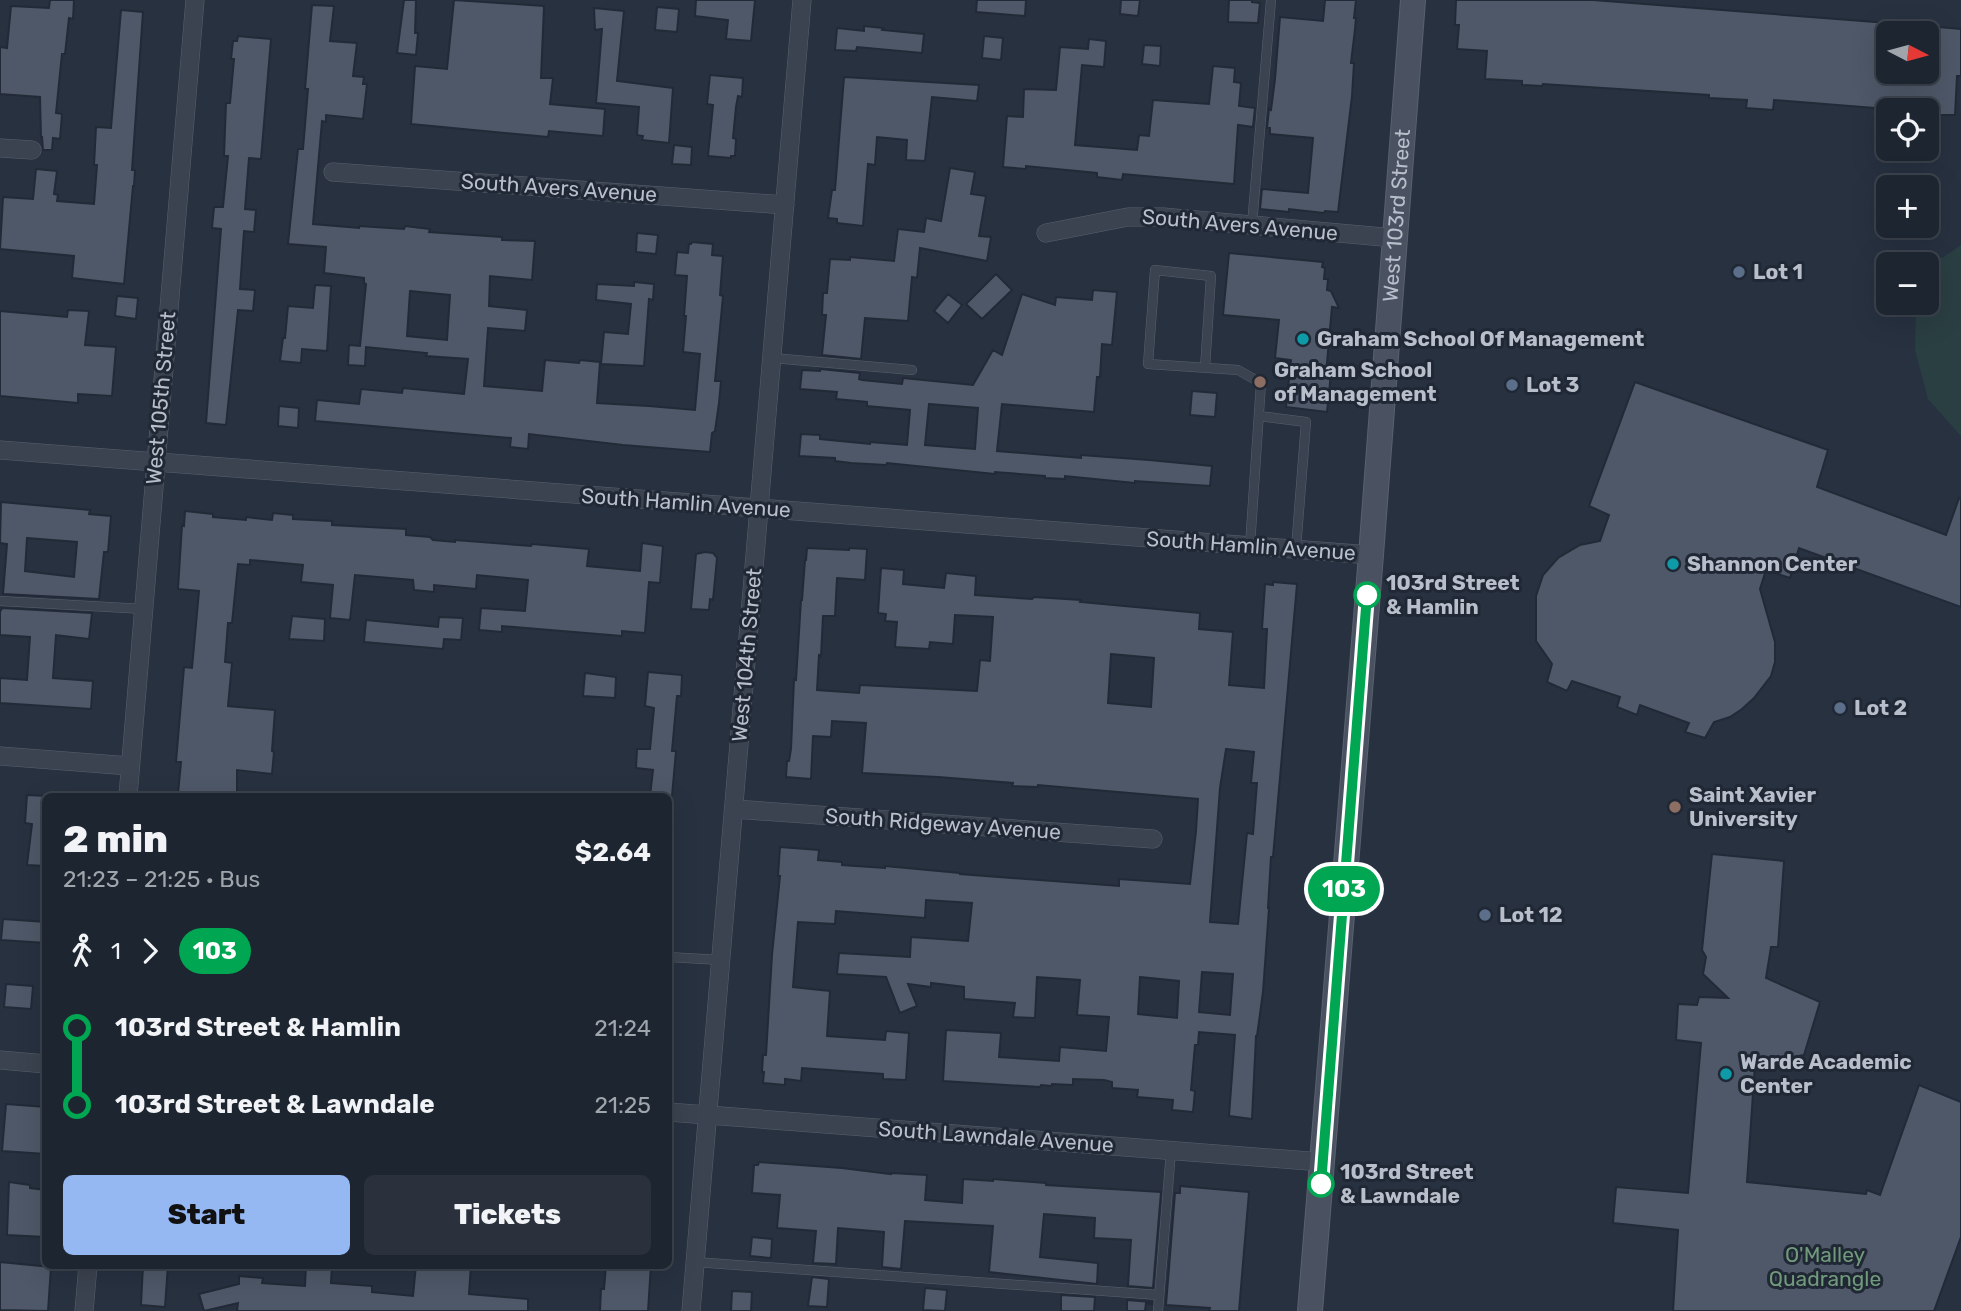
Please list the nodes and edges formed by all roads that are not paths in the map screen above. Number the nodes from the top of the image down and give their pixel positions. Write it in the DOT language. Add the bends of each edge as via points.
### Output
graph roads {
  1 [pos="195,0"];
  2 [pos="802,0"];
  3 [pos="1271,0"];
  4 [pos="1413,0"];
  5 [pos="0,148"];
  6 [pos="32,150"];
  7 [pos="333,172"];
  8 [pos="785,205"];
  9 [pos="1252,225"];
  10 [pos="1046,233"];
  11 [pos="1394,238"];
  12 [pos="772,358"];
  13 [pos="1205,368"];
  14 [pos="912,370"];
  15 [pos="1259,416"];
  16 [pos="0,450"];
  17 [pos="156,462"];
  18 [pos="759,508"];
  19 [pos="1250,545"];
  20 [pos="1296,549"];
  21 [pos="1371,555"];
  22 [pos="0,601"];
  23 [pos="144,610"];
  24 [pos="0,756"];
  25 [pos="130,766"];
  26 [pos="128,793"];
  27 [pos="734,809"];
  28 [pos="1153,839"];
  29 [pos="672,957"];
  30 [pos="721,960"];
  31 [pos="0,1060"];
  32 [pos="42,1064"];
  33 [pos="672,1112"];
  34 [pos="708,1115"];
  35 [pos="1171,1150"];
  36 [pos="1322,1162"];
  37 [pos="695,1262"];
  38 [pos="88,1269"];
  39 [pos="1159,1295"];
  40 [pos="85,1311"];
  41 [pos="691,1311"];
  42 [pos="1158,1311"];
  43 [pos="1310,1311"];
  1 -- 17 [label="street, West 105th Street"];
  2 -- 8 [label="street, West 104th Street"];
  3 -- 9 [label="lane"];
  4 -- 11 [label="main road, West 103rd Street"];
  5 -- 6 [label="street"];
  7 -- 8 [label="street, South Avers Avenue"];
  8 -- 12 [label="street, West 104th Street"];
  9 -- 10 [label="street, South Avers Avenue" via="1128,217"];
  9 -- 11 [label="street, South Avers Avenue"];
  11 -- 21 [label="main road, West 103rd Street"];
  12 -- 14 [label="lane"];
  12 -- 18 [label="street, West 104th Street"];
  13 -- 13 [label="lane" via="1148,364 1156,270 1211,276"];
  13 -- 15 [label="lane" via="1238,370 1261,383"];
  15 -- 19 [label="lane"];
  15 -- 20 [label="lane" via="1306,422"];
  16 -- 17 [label="street, South Hamlin Avenue"];
  17 -- 18 [label="street, South Hamlin Avenue"];
  17 -- 23 [label="street, West 105th Street"];
  18 -- 19 [label="street, South Hamlin Avenue"];
  18 -- 27 [label="street, West 104th Street"];
  19 -- 20 [label="street, South Hamlin Avenue"];
  20 -- 21 [label="street, South Hamlin Avenue"];
  21 -- 36 [label="main road, West 103rd Street"];
  22 -- 23 [label="lane"];
  23 -- 25 [label="street, West 105th Street"];
  24 -- 25 [label="street"];
  25 -- 26 [label="street, West 105th Street"];
  27 -- 28 [label="street, South Ridgeway Avenue"];
  27 -- 30 [label="street, West 104th Street"];
  29 -- 30 [label="lane"];
  30 -- 34 [label="street, West 104th Street"];
  31 -- 32 [label="street"];
  33 -- 34 [label="street, South Lawndale Avenue"];
  34 -- 35 [label="street, South Lawndale Avenue"];
  34 -- 37 [label="street, West 104th Street"];
  35 -- 36 [label="street, South Lawndale Avenue"];
  35 -- 39 [label="lane"];
  36 -- 43 [label="main road, West 103rd Street"];
  37 -- 39 [label="lane"];
  37 -- 41 [label="street, West 104th Street"];
  38 -- 40 [label="street"];
  39 -- 42 [label="lane"];
}
